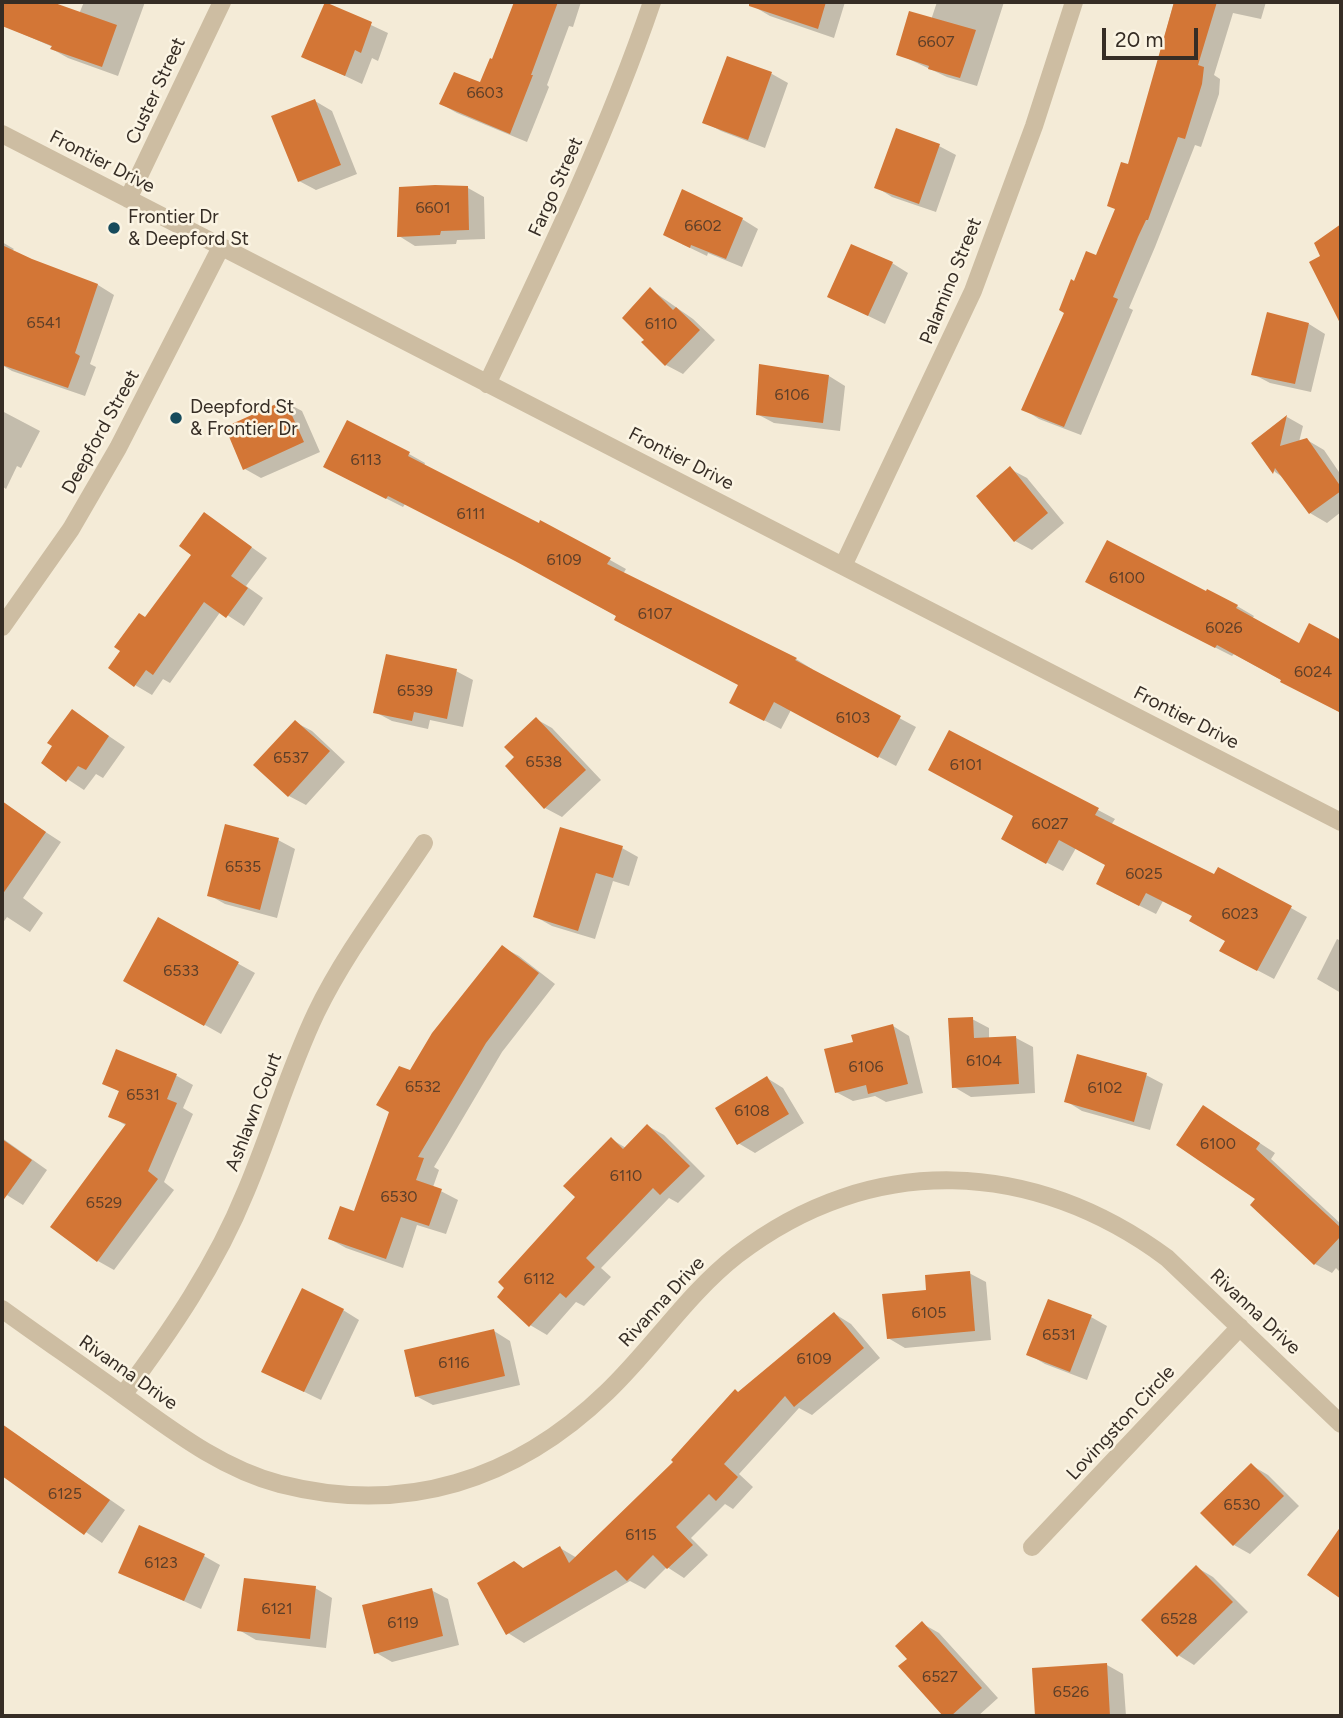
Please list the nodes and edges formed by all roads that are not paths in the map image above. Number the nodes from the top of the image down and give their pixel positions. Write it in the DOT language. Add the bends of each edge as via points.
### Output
graph roads {
  1 [pos="222,2"];
  2 [pos="652,2"];
  3 [pos="1074,2"];
  4 [pos="2,134"];
  5 [pos="128,199"];
  6 [pos="221,247"];
  7 [pos="487,384"];
  8 [pos="843,566"];
  9 [pos="2,627"];
  10 [pos="1341,822"];
  11 [pos="424,843"];
  12 [pos="2,1309"];
  13 [pos="1240,1327"];
  14 [pos="123,1395"];
  15 [pos="1341,1424"];
  16 [pos="1032,1547"];
  1 -- 5 [label="street, Custer Street"];
  2 -- 7 [label="street, Fargo Street" via="568,214"];
  3 -- 8 [label="street, Palamino Street" via="973,291"];
  4 -- 5 [label="street, Frontier Drive"];
  5 -- 6 [label="street, Frontier Drive"];
  6 -- 7 [label="street, Frontier Drive"];
  6 -- 9 [label="street, Deepford Street" via="111,460 71,529"];
  7 -- 8 [label="street, Frontier Drive"];
  8 -- 10 [label="street, Frontier Drive"];
  11 -- 14 [label="street, Ashlawn Court" via="317,1011 212,1264"];
  12 -- 14 [label="street, Rivanna Drive"];
  13 -- 14 [label="street, Rivanna Drive" via="1167,1258 1100,1216 1020,1187 935,1180 890,1185 846,1197 769,1233 707,1281 609,1390 569,1426 517,1460 451,1485 366,1496 279,1483 208,1454"];
  13 -- 15 [label="street, Rivanna Drive"];
  13 -- 16 [label="street, Lovingston Circle"];
}
